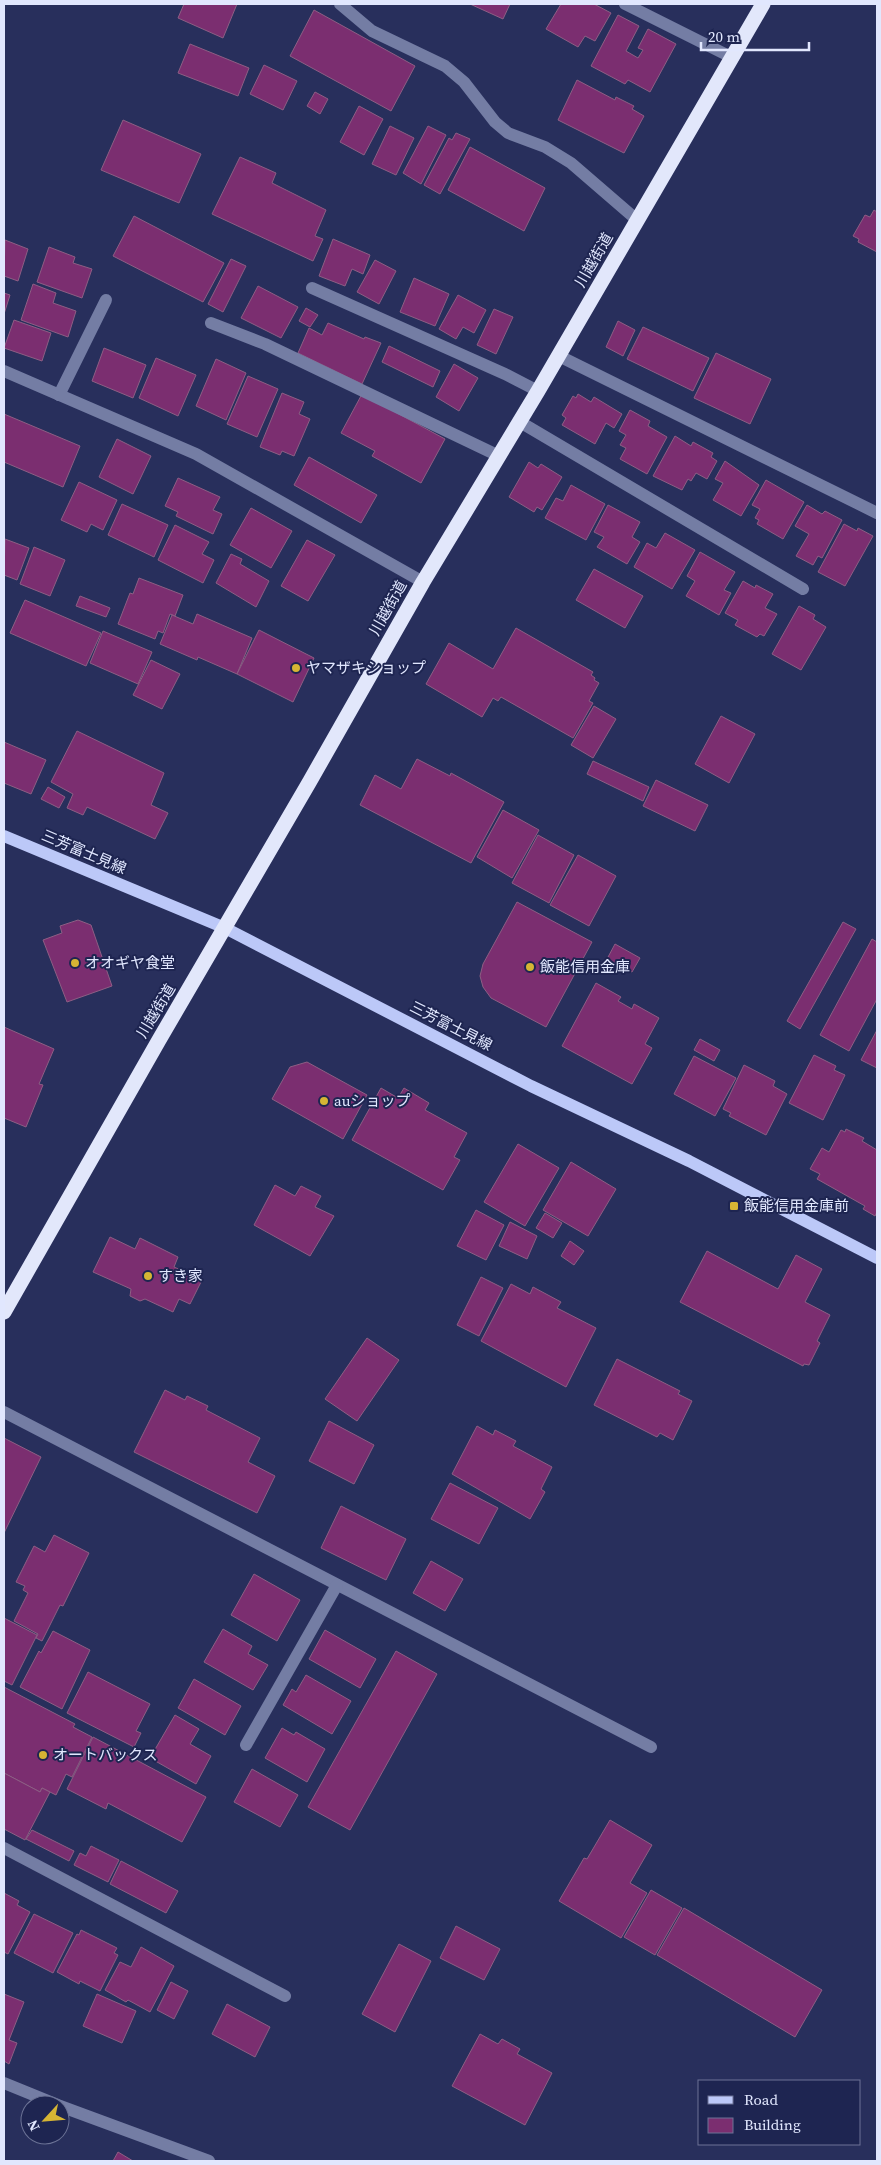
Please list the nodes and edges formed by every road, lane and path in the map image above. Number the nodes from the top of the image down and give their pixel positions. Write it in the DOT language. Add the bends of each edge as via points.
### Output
graph roads {
  1 [pos="340,4"];
  2 [pos="625,4"];
  3 [pos="763,4"];
  4 [pos="733,58"];
  5 [pos="638,220"];
  6 [pos="312,288"];
  7 [pos="106,300"];
  8 [pos="212,323"];
  9 [pos="559,356"];
  10 [pos="4,371"];
  11 [pos="538,391"];
  12 [pos="59,395"];
  13 [pos="520,422"];
  14 [pos="499,456"];
  15 [pos="877,513"];
  16 [pos="423,582"];
  17 [pos="803,589"];
  18 [pos="4,836"];
  19 [pos="225,928"];
  20 [pos="877,1258"];
  21 [pos="4,1312"];
  22 [pos="4,1412"];
  23 [pos="337,1585"];
  24 [pos="246,1745"];
  25 [pos="651,1747"];
  26 [pos="4,1848"];
  27 [pos="285,1996"];
  28 [pos="4,2084"];
  29 [pos="33,2095"];
  30 [pos="70,2109"];
  31 [pos="189,2158"];
  32 [pos="209,2161"];
  1 -- 5 [label="street" via="372,31 446,66 508,133 545,147 570,163"];
  2 -- 4 [label="street"];
  3 -- 4 [label="highway, 川越街道"];
  4 -- 5 [label="highway, 川越街道"];
  5 -- 9 [label="highway, 川越街道"];
  6 -- 11 [label="street"];
  7 -- 12 [label="street"];
  8 -- 14 [label="street" via="265,344"];
  9 -- 11 [label="highway, 川越街道"];
  9 -- 15 [label="street"];
  10 -- 12 [label="street"];
  11 -- 13 [label="highway, 川越街道"];
  12 -- 16 [label="street" via="196,454"];
  13 -- 14 [label="highway, 川越街道"];
  13 -- 17 [label="street"];
  14 -- 16 [label="highway, 川越街道"];
  16 -- 19 [label="highway, 川越街道"];
  18 -- 19 [label="main road, 三芳富士見線"];
  19 -- 20 [label="main road, 三芳富士見線" via="531,1086 689,1161"];
  19 -- 21 [label="highway, 川越街道"];
  22 -- 23 [label="street"];
  23 -- 24 [label="street"];
  23 -- 25 [label="street"];
  26 -- 27 [label="street"];
  28 -- 29 [label="street"];
  30 -- 31 [label="street"];
  31 -- 32 [label="street"];
}
